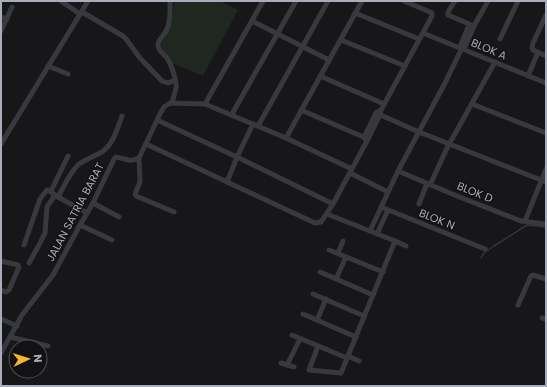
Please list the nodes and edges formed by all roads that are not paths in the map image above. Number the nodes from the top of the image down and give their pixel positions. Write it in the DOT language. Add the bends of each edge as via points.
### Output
graph roads {
  1 [pos="61,1"];
  2 [pos="88,1"];
  3 [pos="170,1"];
  4 [pos="263,1"];
  5 [pos="296,1"];
  6 [pos="328,1"];
  7 [pos="362,1"];
  8 [pos="404,1"];
  9 [pos="455,1"];
  10 [pos="488,1"];
  11 [pos="518,1"];
  12 [pos="12,7"];
  13 [pos="81,13"];
  14 [pos="355,13"];
  15 [pos="546,15"];
  16 [pos="1,16"];
  17 [pos="6,19"];
  18 [pos="252,21"];
  19 [pos="472,25"];
  20 [pos="1,31"];
  21 [pos="277,33"];
  22 [pos="423,33"];
  23 [pos="419,39"];
  24 [pos="500,39"];
  25 [pos="341,40"];
  26 [pos="303,46"];
  27 [pos="462,48"];
  28 [pos="538,52"];
  29 [pos="546,56"];
  30 [pos="329,60"];
  31 [pos="495,62"];
  32 [pos="48,66"];
  33 [pos="404,66"];
  34 [pos="68,74"];
  35 [pos="320,76"];
  36 [pos="528,76"];
  37 [pos="175,80"];
  38 [pos="546,83"];
  39 [pos="172,100"];
  40 [pos="205,104"];
  41 [pos="384,104"];
  42 [pos="472,104"];
  43 [pos="301,110"];
  44 [pos="379,113"];
  45 [pos="232,114"];
  46 [pos="122,116"];
  47 [pos="157,120"];
  48 [pos="255,125"];
  49 [pos="419,132"];
  50 [pos="546,133"];
  51 [pos="286,138"];
  52 [pos="366,139"];
  53 [pos="1,144"];
  54 [pos="146,144"];
  55 [pos="450,144"];
  56 [pos="68,156"];
  57 [pos="237,157"];
  58 [pos="139,158"];
  59 [pos="546,169"];
  60 [pos="351,171"];
  61 [pos="398,171"];
  62 [pos="544,181"];
  63 [pos="227,182"];
  64 [pos="428,184"];
  65 [pos="388,192"];
  66 [pos="55,194"];
  67 [pos="93,203"];
  68 [pos="333,204"];
  69 [pos="419,204"];
  70 [pos="381,207"];
  71 [pos="388,210"];
  72 [pos="174,212"];
  73 [pos="87,213"];
  74 [pos="327,214"];
  75 [pos="119,217"];
  76 [pos="525,221"];
  77 [pos="546,224"];
  78 [pos="80,225"];
  79 [pos="370,231"];
  80 [pos="377,234"];
  81 [pos="112,240"];
  82 [pos="343,241"];
  83 [pos="396,241"];
  84 [pos="24,245"];
  85 [pos="406,246"];
  86 [pos="485,249"];
  87 [pos="330,250"];
  88 [pos="338,253"];
  89 [pos="346,257"];
  90 [pos="1,261"];
  91 [pos="29,263"];
  92 [pos="320,272"];
  93 [pos="383,272"];
  94 [pos="336,279"];
  95 [pos="546,279"];
  96 [pos="1,290"];
  97 [pos="312,294"];
  98 [pos="373,295"];
  99 [pos="326,299"];
  100 [pos="518,305"];
  101 [pos="303,314"];
  102 [pos="364,316"];
  103 [pos="1,319"];
  104 [pos="317,320"];
  105 [pos="17,326"];
  106 [pos="292,335"];
  107 [pos="10,337"];
  108 [pos="356,337"];
  109 [pos="18,339"];
  110 [pos="300,339"];
  111 [pos="318,346"];
  112 [pos="1,353"];
  113 [pos="348,357"];
  114 [pos="359,361"];
  115 [pos="281,363"];
  116 [pos="287,365"];
  117 [pos="294,367"];
  1 -- 13 [label="street"];
  2 -- 13 [label="street"];
  3 -- 37 [label="street" via="170,19 158,46 167,58"];
  4 -- 18 [label="street"];
  5 -- 21 [label="street"];
  6 -- 26 [label="street"];
  7 -- 14 [label="street"];
  8 -- 22 [label="street" via="432,13"];
  9 -- 19 [label="street" via="448,15"];
  10 -- 19 [label="street"];
  11 -- 24 [label="street"];
  12 -- 17 [label="street"];
  13 -- 32 [label="street"];
  13 -- 37 [label="street" via="122,36 162,81"];
  14 -- 23 [label="street"];
  14 -- 25 [label="street"];
  15 -- 28 [label="street" via="532,47"];
  16 -- 17 [label="street"];
  17 -- 20 [label="street"];
  18 -- 21 [label="street"];
  18 -- 40 [label="street"];
  19 -- 27 [label="street"];
  21 -- 26 [label="street"];
  21 -- 45 [label="street"];
  22 -- 23 [label="street"];
  22 -- 27 [label="street, BLOK A"];
  23 -- 33 [label="street"];
  25 -- 30 [label="street"];
  25 -- 33 [label="street"];
  26 -- 30 [label="street"];
  26 -- 48 [label="street"];
  27 -- 31 [label="street, BLOK A"];
  27 -- 49 [label="street"];
  28 -- 29 [label="street"];
  28 -- 36 [label="street"];
  30 -- 35 [label="street"];
  31 -- 36 [label="street, BLOK A"];
  31 -- 42 [label="street"];
  32 -- 34 [label="street"];
  32 -- 53 [label="street"];
  33 -- 41 [label="street"];
  35 -- 41 [label="street"];
  35 -- 43 [label="street"];
  36 -- 38 [label="street, BLOK A"];
  37 -- 39 [label="street" via="176,87"];
  39 -- 40 [label="street"];
  39 -- 47 [label="street" via="163,108"];
  40 -- 45 [label="street"];
  41 -- 44 [label="street"];
  42 -- 50 [label="street"];
  42 -- 55 [label="street"];
  43 -- 51 [label="street"];
  43 -- 52 [label="street"];
  44 -- 49 [label="street"];
  44 -- 52 [label="street"];
  45 -- 48 [label="street"];
  46 -- 66 [label="street" via="110,145 102,153 80,164"];
  47 -- 54 [label="street"];
  47 -- 57 [label="street"];
  48 -- 51 [label="street"];
  48 -- 57 [label="street"];
  49 -- 55 [label="street"];
  49 -- 61 [label="street"];
  51 -- 60 [label="street"];
  52 -- 60 [label="street"];
  54 -- 58 [label="street"];
  54 -- 63 [label="street"];
  55 -- 62 [label="street"];
  55 -- 64 [label="street"];
  56 -- 66 [label="street"];
  57 -- 63 [label="street"];
  57 -- 68 [label="street"];
  58 -- 67 [label="street, JALAN SATRIA BARAT" via="130,161 115,158"];
  58 -- 72 [label="street" via="140,182 136,195"];
  59 -- 62 [label="street"];
  60 -- 65 [label="street"];
  60 -- 68 [label="street"];
  61 -- 64 [label="street, BLOK D"];
  61 -- 65 [label="street"];
  62 -- 76 [label="street"];
  63 -- 74 [label="street" via="315,223 321,222"];
  64 -- 69 [label="street"];
  64 -- 76 [label="street, BLOK D"];
  65 -- 70 [label="street"];
  66 -- 73 [label="street"];
  66 -- 84 [label="street" via="47,190 40,199"];
  66 -- 91 [label="street" via="47,206 45,233"];
  67 -- 73 [label="street, JALAN SATRIA BARAT"];
  67 -- 75 [label="street"];
  68 -- 74 [label="street"];
  70 -- 71 [label="street, BLOK N"];
  70 -- 79 [label="street"];
  71 -- 80 [label="street"];
  71 -- 86 [label="street, BLOK N"];
  73 -- 78 [label="street, JALAN SATRIA BARAT"];
  74 -- 79 [label="street"];
  76 -- 77 [label="street, BLOK D"];
  78 -- 81 [label="street"];
  78 -- 105 [label="street, JALAN SATRIA BARAT" via="53,275 22,315"];
  79 -- 80 [label="street"];
  80 -- 83 [label="street"];
  82 -- 88 [label="street"];
  83 -- 85 [label="street"];
  83 -- 93 [label="street"];
  87 -- 88 [label="street"];
  88 -- 89 [label="street"];
  89 -- 93 [label="street"];
  89 -- 94 [label="street"];
  90 -- 96 [label="street" via="18,264 19,267 9,291"];
  92 -- 94 [label="street"];
  93 -- 98 [label="street"];
  94 -- 98 [label="street"];
  95 -- 100 [label="street" via="531,276"];
  97 -- 99 [label="street"];
  98 -- 102 [label="street"];
  99 -- 102 [label="street"];
  99 -- 104 [label="street"];
  101 -- 104 [label="street"];
  102 -- 108 [label="street"];
  103 -- 105 [label="street"];
  104 -- 108 [label="street"];
  105 -- 107 [label="street, JALAN SATRIA BARAT"];
  106 -- 110 [label="street"];
  107 -- 109 [label="street"];
  107 -- 112 [label="street, JALAN SATRIA BARAT"];
  108 -- 113 [label="street"];
  110 -- 111 [label="street"];
  110 -- 116 [label="street"];
  111 -- 113 [label="street"];
  111 -- 113 [label="street" via="310,371 341,373"];
  113 -- 114 [label="street"];
  115 -- 116 [label="street"];
  116 -- 117 [label="street"];
}
